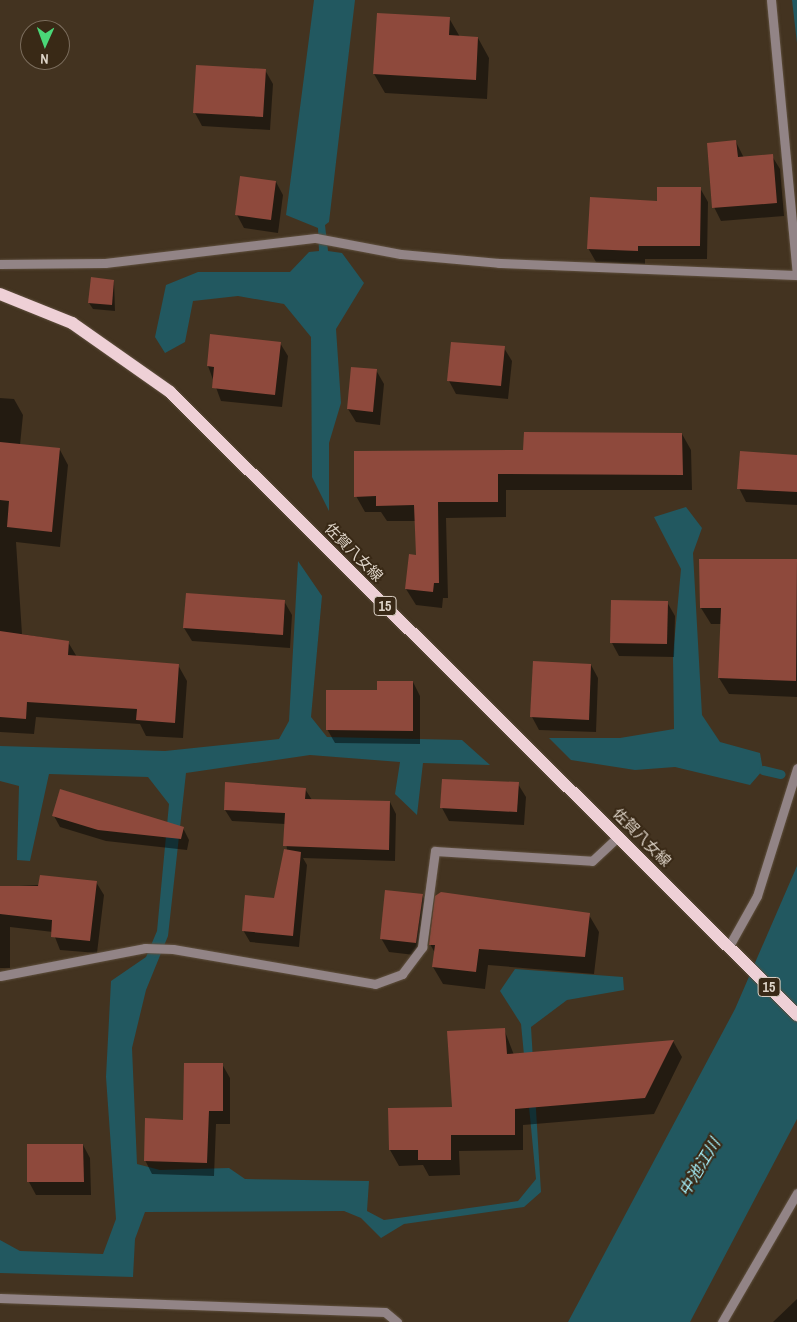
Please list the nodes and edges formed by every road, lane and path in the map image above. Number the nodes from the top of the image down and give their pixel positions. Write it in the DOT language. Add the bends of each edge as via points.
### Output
graph roads {
  1 [pos="771,0"];
  2 [pos="0,264"];
  3 [pos="797,275"];
  4 [pos="0,294"];
  5 [pos="797,768"];
  6 [pos="619,836"];
  7 [pos="729,946"];
  8 [pos="0,976"];
  9 [pos="797,1016"];
  10 [pos="797,1193"];
  11 [pos="0,1298"];
  12 [pos="398,1322"];
  13 [pos="722,1322"];
  1 -- 3 [label="street"];
  2 -- 3 [label="street" via="105,263 329,238 401,254 500,263"];
  4 -- 6 [label="main road, 佐賀八女線 / 15" via="72,323 170,392"];
  5 -- 7 [label="street" via="757,896"];
  6 -- 7 [label="main road, 佐賀八女線 / 15"];
  6 -- 8 [label="street" via="592,861 435,851 422,947 402,974 375,984 173,949 145,948"];
  7 -- 9 [label="main road, 佐賀八女線 / 15"];
  10 -- 13 [label="street"];
  11 -- 12 [label="street" via="385,1312"];
}
